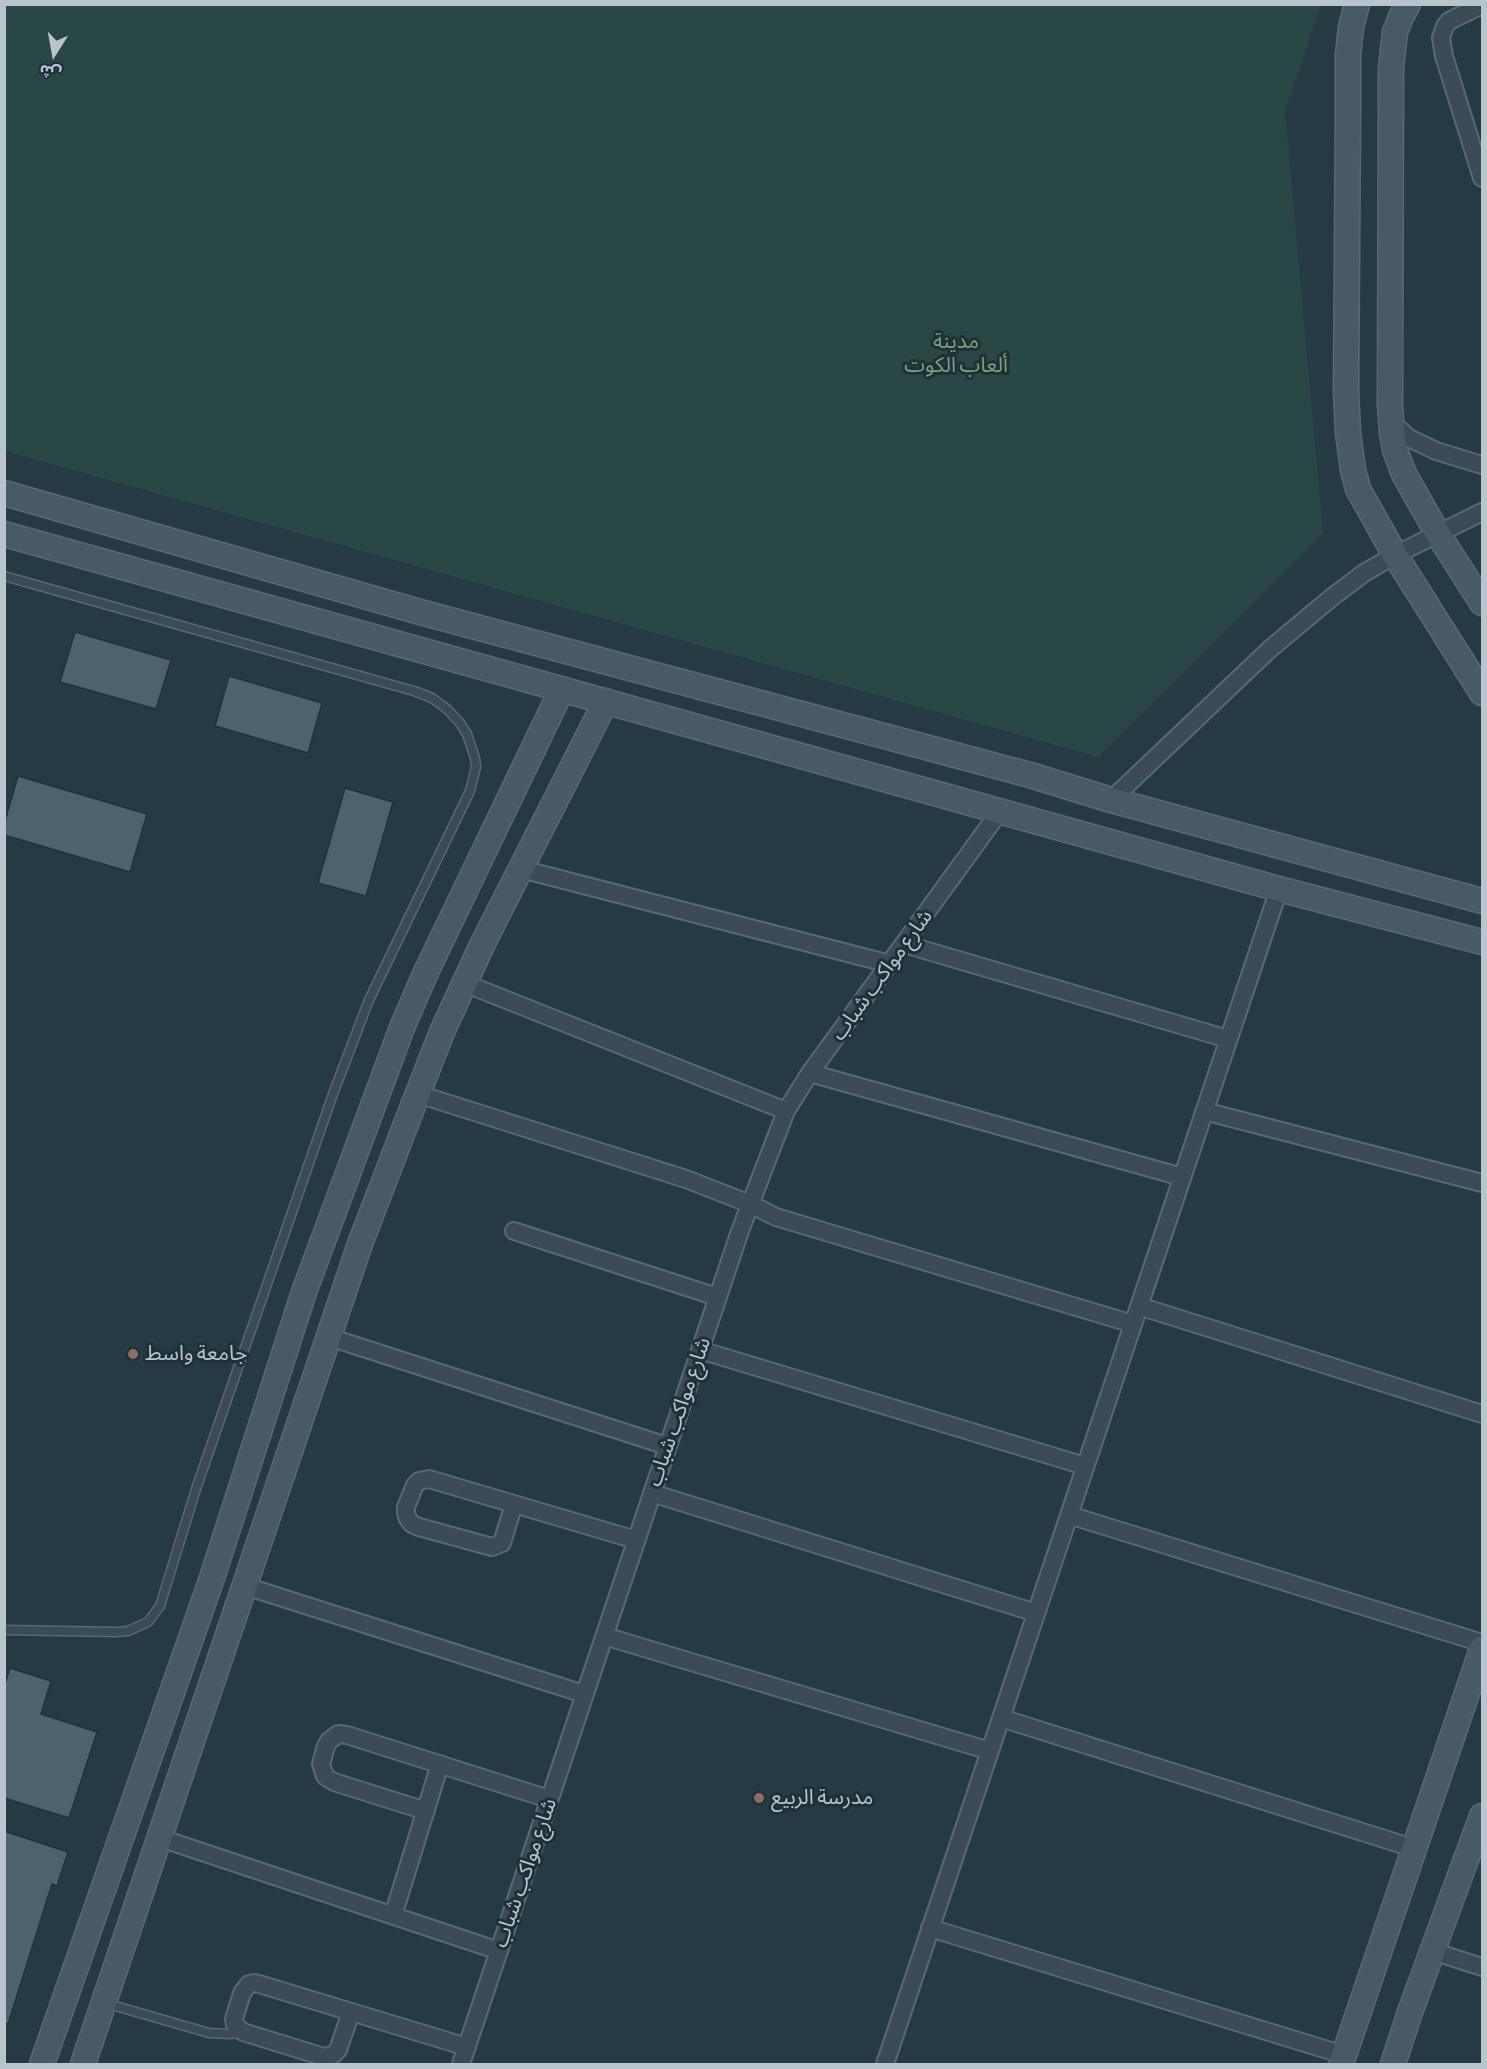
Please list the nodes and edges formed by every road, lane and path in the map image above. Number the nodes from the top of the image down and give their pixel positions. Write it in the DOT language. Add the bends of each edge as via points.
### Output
graph roads {
  1 [pos="1357,4"];
  2 [pos="1408,4"];
  3 [pos="1482,5"];
  4 [pos="1482,178"];
  5 [pos="1391,422"];
  6 [pos="1482,465"];
  7 [pos="4,493"];
  8 [pos="1482,512"];
  9 [pos="4,534"];
  10 [pos="1438,534"];
  11 [pos="1395,555"];
  12 [pos="4,576"];
  13 [pos="1482,603"];
  14 [pos="562,689"];
  15 [pos="1482,693"];
  16 [pos="606,701"];
  17 [pos="1111,800"];
  18 [pos="1000,811"];
  19 [pos="521,869"];
  20 [pos="1279,889"];
  21 [pos="1482,902"];
  22 [pos="1482,942"];
  23 [pos="904,944"];
  24 [pos="890,964"];
  25 [pos="464,983"];
  26 [pos="1228,1039"];
  27 [pos="810,1073"];
  28 [pos="418,1094"];
  29 [pos="786,1111"];
  30 [pos="1204,1111"];
  31 [pos="1182,1177"];
  32 [pos="1482,1183"];
  33 [pos="750,1204"];
  34 [pos="514,1231"];
  35 [pos="717,1297"];
  36 [pos="1139,1306"];
  37 [pos="1133,1324"];
  38 [pos="329,1337"];
  39 [pos="700,1350"];
  40 [pos="1482,1414"];
  41 [pos="668,1446"];
  42 [pos="1085,1466"];
  43 [pos="652,1493"];
  44 [pos="514,1504"];
  45 [pos="1069,1515"];
  46 [pos="636,1540"];
  47 [pos="245,1586"];
  48 [pos="1036,1613"];
  49 [pos="4,1630"];
  50 [pos="604,1636"];
  51 [pos="1482,1643"];
  52 [pos="1482,1649"];
  53 [pos="584,1694"];
  54 [pos="1001,1718"];
  55 [pos="990,1751"];
  56 [pos="440,1764"];
  57 [pos="549,1799"];
  58 [pos="426,1811"];
  59 [pos="1482,1816"];
  60 [pos="160,1838"];
  61 [pos="1416,1849"];
  62 [pos="393,1916"];
  63 [pos="930,1928"];
  64 [pos="1432,1950"];
  65 [pos="499,1951"];
  66 [pos="1482,1967"];
  67 [pos="104,2003"];
  68 [pos="351,2012"];
  69 [pos="243,2032"];
  70 [pos="467,2047"];
  71 [pos="1343,2060"];
  72 [pos="42,2064"];
  73 [pos="83,2064"];
  74 [pos="461,2064"];
  75 [pos="885,2064"];
  76 [pos="1393,2064"];
  1 -- 11 [label="street" via="1348,55 1348,434 1358,489"];
  2 -- 5 [label="street" via="1395,32 1391,68"];
  3 -- 4 [label="street" via="1449,21 1441,38"];
  5 -- 6 [label="street" via="1409,438 1436,451"];
  5 -- 10 [label="street" via="1399,464"];
  7 -- 17 [label="street" via="420,612"];
  8 -- 10 [label="street"];
  9 -- 14 [label="street"];
  10 -- 11 [label="street"];
  10 -- 13 [label="street"];
  11 -- 15 [label="street"];
  11 -- 17 [label="street" via="1364,573 1299,623"];
  12 -- 49 [label="lane" via="432,698 447,709 467,734 476,767 470,790 369,1000 333,1094 160,1606 148,1622 128,1631"];
  14 -- 16 [label="street"];
  14 -- 72 [label="street" via="403,1025 304,1292 212,1578"];
  16 -- 18 [label="street"];
  16 -- 19 [label="street"];
  17 -- 21 [label="street"];
  18 -- 20 [label="street"];
  18 -- 23 [label="street, شارع مواكب شباب"];
  19 -- 24 [label="street"];
  19 -- 25 [label="street"];
  20 -- 22 [label="street"];
  20 -- 26 [label="street"];
  23 -- 24 [label="street, شارع مواكب شباب"];
  23 -- 26 [label="street"];
  24 -- 27 [label="street, شارع مواكب شباب"];
  25 -- 28 [label="street"];
  25 -- 29 [label="street"];
  26 -- 30 [label="street"];
  27 -- 29 [label="street, شارع مواكب شباب"];
  27 -- 31 [label="street"];
  28 -- 33 [label="street" via="686,1179"];
  28 -- 38 [label="street"];
  29 -- 33 [label="street, شارع مواكب شباب"];
  30 -- 31 [label="street"];
  30 -- 32 [label="street"];
  31 -- 36 [label="street"];
  33 -- 35 [label="street, شارع مواكب شباب"];
  33 -- 37 [label="street" via="776,1217"];
  34 -- 35 [label="street"];
  35 -- 39 [label="street, شارع مواكب شباب"];
  36 -- 37 [label="street"];
  36 -- 40 [label="street"];
  37 -- 42 [label="street"];
  38 -- 41 [label="street"];
  38 -- 47 [label="street"];
  39 -- 41 [label="street, شارع مواكب شباب"];
  39 -- 42 [label="street"];
  41 -- 43 [label="street, شارع مواكب شباب"];
  42 -- 45 [label="street"];
  43 -- 46 [label="street, شارع مواكب شباب"];
  43 -- 48 [label="street"];
  44 -- 44 [label="street" via="424,1479 412,1490 406,1513 419,1527 492,1547 502,1543"];
  44 -- 46 [label="street"];
  45 -- 48 [label="street"];
  45 -- 51 [label="street"];
  46 -- 50 [label="street, شارع مواكب شباب"];
  47 -- 53 [label="street"];
  47 -- 60 [label="street"];
  48 -- 54 [label="street"];
  50 -- 53 [label="street, شارع مواكب شباب"];
  50 -- 55 [label="street"];
  52 -- 61 [label="street"];
  53 -- 57 [label="street, شارع مواكب شباب"];
  54 -- 55 [label="street"];
  54 -- 61 [label="street"];
  55 -- 63 [label="street"];
  56 -- 57 [label="street"];
  56 -- 58 [label="street"];
  56 -- 58 [label="street" via="343,1734 334,1736 322,1758 322,1770 334,1782"];
  57 -- 65 [label="street, شارع مواكب شباب"];
  58 -- 62 [label="street"];
  59 -- 64 [label="street"];
  60 -- 62 [label="street"];
  60 -- 67 [label="street"];
  61 -- 71 [label="street"];
  62 -- 65 [label="street"];
  63 -- 71 [label="street"];
  63 -- 75 [label="street"];
  64 -- 66 [label="street"];
  64 -- 76 [label="street"];
  65 -- 70 [label="street, شارع مواكب شباب"];
  67 -- 69 [label="lane" via="209,2033"];
  67 -- 73 [label="street"];
  68 -- 69 [label="street" via="338,2050 328,2056"];
  68 -- 69 [label="street" via="254,1983 245,1988 234,2013 235,2025"];
  68 -- 70 [label="street"];
  70 -- 74 [label="street, شارع مواكب شباب"];
}
